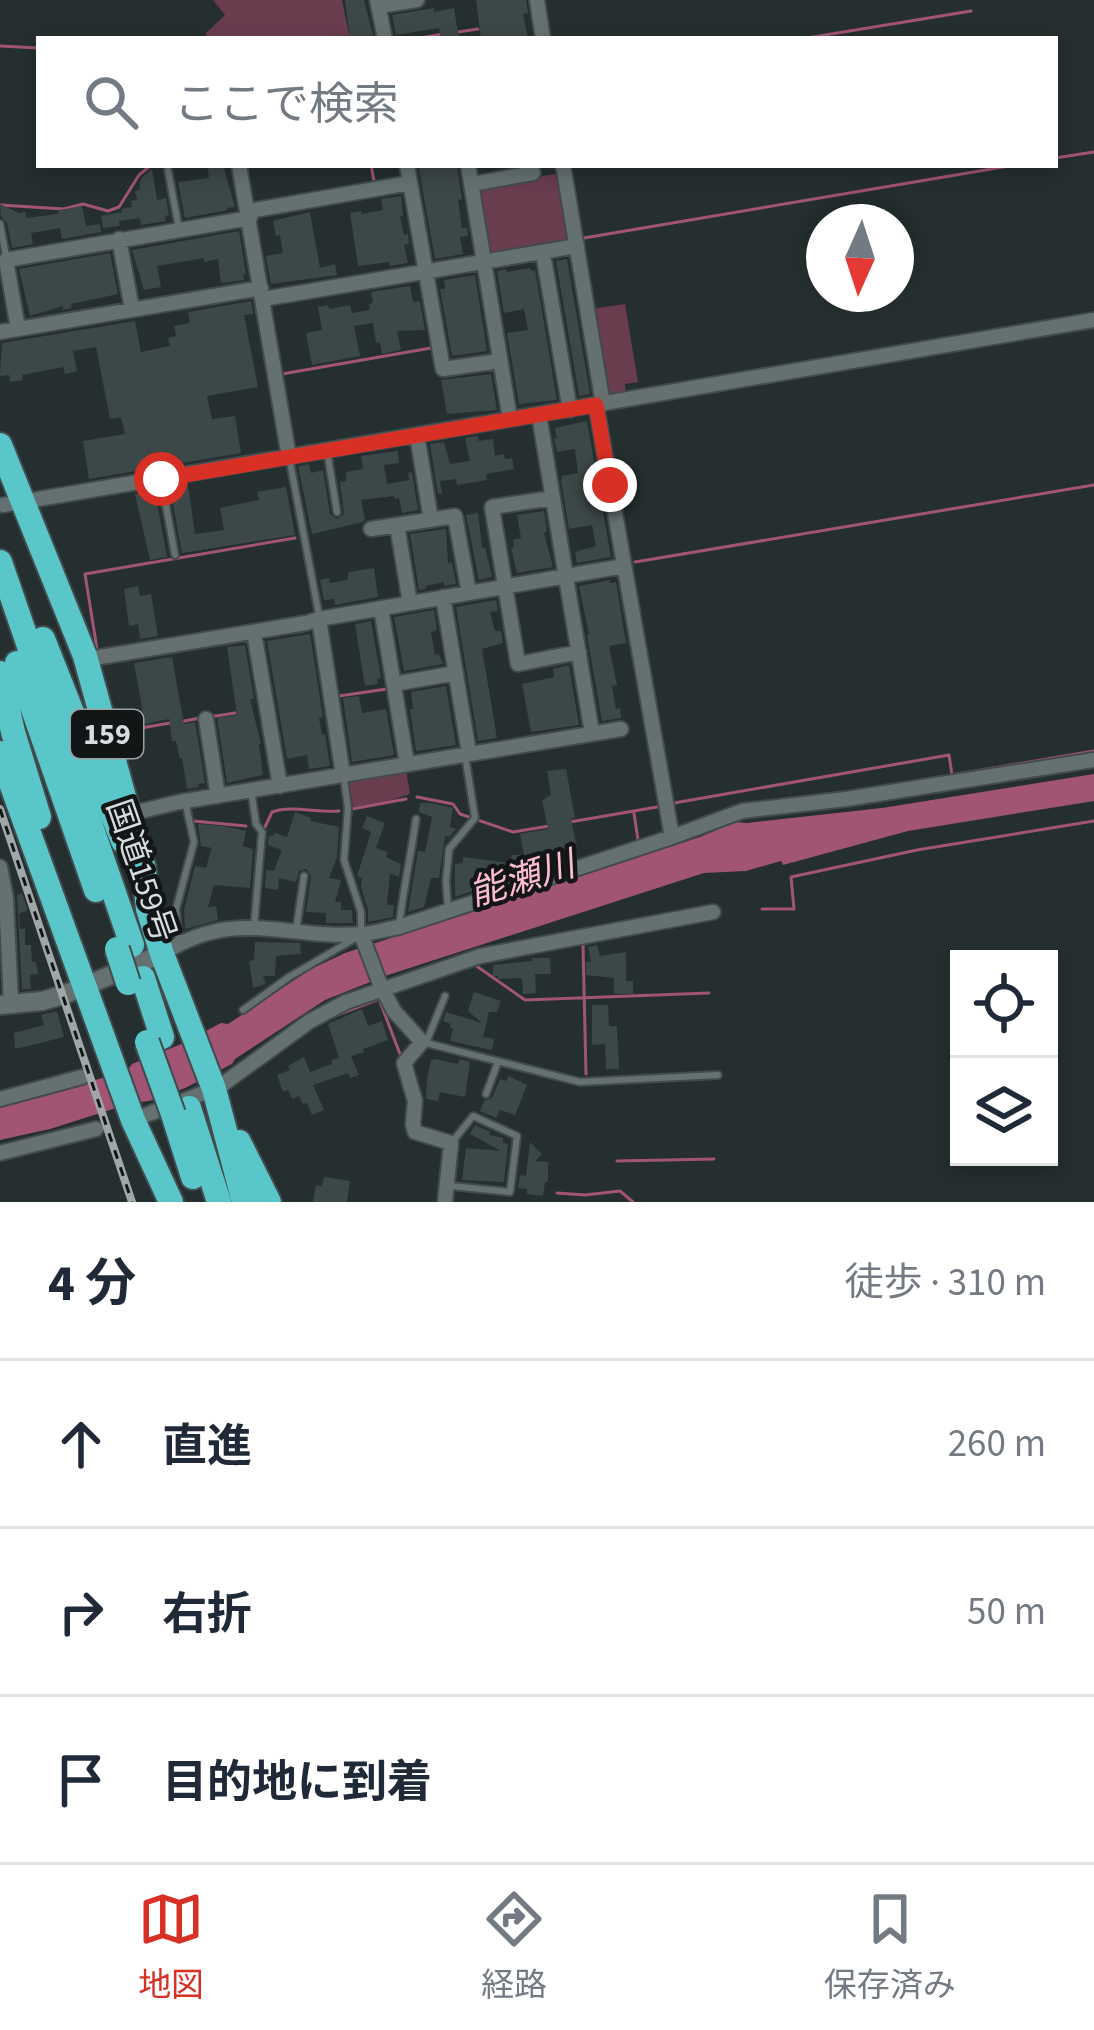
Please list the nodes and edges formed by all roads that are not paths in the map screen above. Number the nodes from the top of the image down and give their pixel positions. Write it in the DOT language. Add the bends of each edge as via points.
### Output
graph roads {
  1 [pos="417,0"];
  2 [pos="537,0"];
  3 [pos="378,3"];
  4 [pos="384,36"];
  5 [pos="543,36"];
  6 [pos="240,168"];
  7 [pos="408,168"];
  8 [pos="469,168"];
  9 [pos="532,168"];
  10 [pos="564,168"];
  11 [pos="169,170"];
  12 [pos="410,183"];
  13 [pos="472,184"];
  14 [pos="249,214"];
  15 [pos="0,224"];
  16 [pos="179,230"];
  17 [pos="118,239"];
  18 [pos="577,246"];
  19 [pos="543,253"];
  20 [pos="3,260"];
  21 [pos="486,263"];
  22 [pos="426,273"];
  23 [pos="262,293"];
  24 [pos="132,309"];
  25 [pos="1094,320"];
  26 [pos="17,329"];
  27 [pos="0,332"];
  28 [pos="500,361"];
  29 [pos="600,405"];
  30 [pos="570,410"];
  31 [pos="539,415"];
  32 [pos="510,419"];
  33 [pos="417,436"];
  34 [pos="0,445"];
  35 [pos="327,451"];
  36 [pos="289,457"];
  37 [pos="161,479"];
  38 [pos="553,498"];
  39 [pos="12,503"];
  40 [pos="338,512"];
  41 [pos="431,520"];
  42 [pos="397,525"];
  43 [pos="371,529"];
  44 [pos="0,537"];
  45 [pos="176,555"];
  46 [pos="0,562"];
  47 [pos="624,566"];
  48 [pos="566,576"];
  49 [pos="506,587"];
  50 [pos="469,593"];
  51 [pos="443,597"];
  52 [pos="410,603"];
  53 [pos="381,608"];
  54 [pos="0,613"];
  55 [pos="320,619"];
  56 [pos="254,632"];
  57 [pos="579,652"];
  58 [pos="83,656"];
  59 [pos="0,673"];
  60 [pos="456,674"];
  61 [pos="394,684"];
  62 [pos="206,719"];
  63 [pos="621,729"];
  64 [pos="592,733"];
  65 [pos="467,753"];
  66 [pos="0,754"];
  67 [pos="1094,760"];
  68 [pos="407,764"];
  69 [pos="343,775"];
  70 [pos="280,786"];
  71 [pos="250,790"];
  72 [pos="218,796"];
  73 [pos="184,801"];
  74 [pos="129,814"];
  75 [pos="416,818"];
  76 [pos="672,837"];
  77 [pos="0,867"];
  78 [pos="304,876"];
  79 [pos="148,909"];
  80 [pos="448,909"];
  81 [pos="713,912"];
  82 [pos="254,927"];
  83 [pos="399,927"];
  84 [pos="296,931"];
  85 [pos="362,937"];
  86 [pos="125,947"];
  87 [pos="170,949"];
  88 [pos="81,976"];
  89 [pos="382,987"];
  90 [pos="446,996"];
  91 [pos="6,1004"];
  92 [pos="243,1010"];
  93 [pos="424,1043"];
  94 [pos="498,1062"];
  95 [pos="718,1075"];
  96 [pos="82,1077"];
  97 [pos="215,1091"];
  98 [pos="486,1094"];
  99 [pos="0,1099"];
  100 [pos="181,1111"];
  101 [pos="133,1120"];
  102 [pos="96,1129"];
  103 [pos="451,1143"];
  104 [pos="0,1153"];
  105 [pos="447,1185"];
  106 [pos="156,1202"];
  107 [pos="170,1202"];
  108 [pos="202,1202"];
  109 [pos="219,1202"];
  110 [pos="244,1202"];
  111 [pos="269,1202"];
  112 [pos="446,1202"];
  1 -- 3 [label="street"];
  2 -- 5 [label="street"];
  3 -- 4 [label="street"];
  6 -- 14 [label="street"];
  7 -- 12 [label="street"];
  8 -- 13 [label="street"];
  9 -- 13 [label="street"];
  10 -- 18 [label="street"];
  11 -- 16 [label="lane"];
  12 -- 14 [label="street"];
  12 -- 22 [label="street"];
  13 -- 21 [label="street"];
  14 -- 16 [label="street"];
  14 -- 23 [label="street"];
  15 -- 20 [label="lane"];
  16 -- 17 [label="street"];
  17 -- 20 [label="street"];
  17 -- 24 [label="street"];
  18 -- 19 [label="street"];
  18 -- 29 [label="street"];
  19 -- 21 [label="street"];
  19 -- 30 [label="street"];
  20 -- 26 [label="street"];
  21 -- 22 [label="street"];
  21 -- 28 [label="street"];
  22 -- 23 [label="street"];
  22 -- 28 [label="street" via="442,369"];
  23 -- 24 [label="street"];
  23 -- 36 [label="street"];
  24 -- 26 [label="street"];
  25 -- 29 [label="street"];
  26 -- 27 [label="street"];
  28 -- 32 [label="street"];
  29 -- 30 [label="street"];
  29 -- 47 [label="street"];
  30 -- 31 [label="street"];
  31 -- 32 [label="street"];
  31 -- 38 [label="street"];
  32 -- 33 [label="street"];
  33 -- 35 [label="street"];
  33 -- 41 [label="street"];
  34 -- 39 [label="highway, 159"];
  35 -- 36 [label="street"];
  35 -- 40 [label="lane"];
  36 -- 37 [label="street"];
  36 -- 55 [label="lane"];
  37 -- 39 [label="street"];
  37 -- 45 [label="lane"];
  38 -- 48 [label="street"];
  38 -- 49 [label="street" via="492,507"];
  39 -- 58 [label="highway, 159"];
  41 -- 42 [label="street"];
  41 -- 50 [label="street" via="455,516"];
  42 -- 43 [label="street"];
  42 -- 52 [label="street"];
  44 -- 79 [label="highway, 159"];
  46 -- 86 [label="highway, 国道159号 / 159"];
  47 -- 48 [label="street"];
  47 -- 76 [label="street"];
  48 -- 49 [label="street"];
  48 -- 57 [label="street"];
  49 -- 50 [label="street"];
  49 -- 57 [label="street" via="518,664"];
  50 -- 51 [label="street"];
  51 -- 52 [label="street"];
  51 -- 60 [label="street"];
  52 -- 53 [label="street"];
  53 -- 55 [label="street"];
  53 -- 61 [label="street"];
  54 -- 86 [label="highway, 国道159号 / 159"];
  55 -- 56 [label="street"];
  55 -- 69 [label="street"];
  56 -- 58 [label="street"];
  56 -- 70 [label="street"];
  57 -- 64 [label="street"];
  58 -- 74 [label="highway, 159"];
  59 -- 88 [label="highway, 159"];
  60 -- 61 [label="street"];
  60 -- 65 [label="street"];
  61 -- 68 [label="street"];
  62 -- 72 [label="street"];
  63 -- 64 [label="street"];
  64 -- 65 [label="street"];
  65 -- 68 [label="street"];
  65 -- 80 [label="lane" via="473,820 449,849"];
  66 -- 88 [label="highway, 159"];
  67 -- 76 [label="street" via="742,811"];
  68 -- 69 [label="street"];
  69 -- 70 [label="street"];
  69 -- 85 [label="lane" via="344,860"];
  70 -- 71 [label="street"];
  71 -- 72 [label="street"];
  71 -- 82 [label="lane" via="262,832"];
  72 -- 73 [label="street"];
  73 -- 74 [label="street"];
  73 -- 87 [label="lane" via="194,842"];
  74 -- 79 [label="highway, 159"];
  75 -- 83 [label="lane"];
  76 -- 80 [label="street"];
  77 -- 91 [label="street"];
  78 -- 84 [label="lane"];
  79 -- 87 [label="highway, 159"];
  80 -- 83 [label="street"];
  81 -- 89 [label="street" via="480,956"];
  82 -- 84 [label="street"];
  82 -- 87 [label="street"];
  83 -- 85 [label="street"];
  84 -- 85 [label="street"];
  85 -- 89 [label="street"];
  85 -- 92 [label="lane"];
  86 -- 100 [label="highway, 国道159号 / 159, bridge"];
  87 -- 88 [label="street"];
  87 -- 97 [label="highway, 159"];
  88 -- 91 [label="street" via="42,1000"];
  88 -- 101 [label="highway, 159"];
  89 -- 93 [label="street"];
  89 -- 97 [label="street" via="310,1021"];
  90 -- 93 [label="lane"];
  93 -- 94 [label="lane"];
  93 -- 103 [label="street" via="404,1063 415,1132"];
  94 -- 95 [label="lane" via="580,1082"];
  94 -- 98 [label="lane"];
  96 -- 99 [label="street"];
  97 -- 101 [label="street"];
  97 -- 110 [label="highway, 159"];
  97 -- 111 [label="highway, 159"];
  100 -- 108 [label="highway, 国道159号 / 159"];
  100 -- 109 [label="highway, 国道159号 / 159"];
  101 -- 106 [label="highway, 159"];
  101 -- 107 [label="highway, 159"];
  102 -- 104 [label="street"];
  103 -- 105 [label="street"];
  103 -- 105 [label="lane" via="473,1116 518,1136 510,1192"];
  105 -- 112 [label="street"];
}
